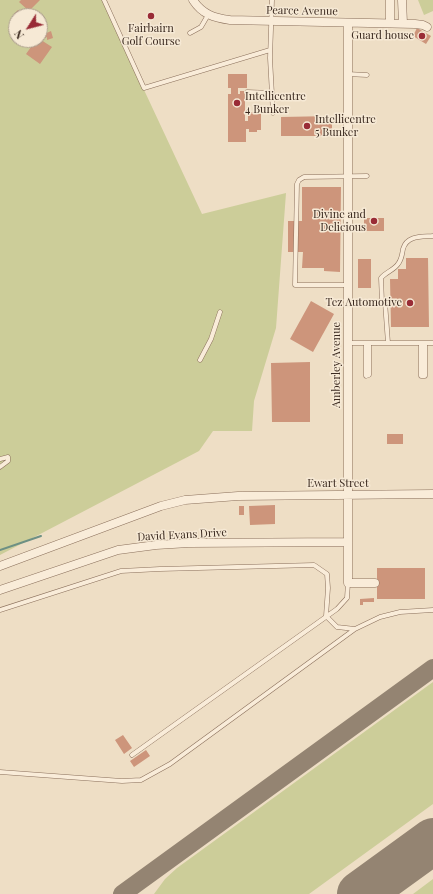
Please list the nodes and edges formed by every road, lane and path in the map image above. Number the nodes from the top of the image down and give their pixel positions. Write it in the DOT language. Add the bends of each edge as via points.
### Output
graph roads {
  1 [pos="104,0"];
  2 [pos="193,0"];
  3 [pos="272,0"];
  4 [pos="390,0"];
  5 [pos="402,0"];
  6 [pos="205,13"];
  7 [pos="271,21"];
  8 [pos="348,23"];
  9 [pos="390,23"];
  10 [pos="402,23"];
  11 [pos="427,27"];
  12 [pos="190,33"];
  13 [pos="270,50"];
  14 [pos="347,74"];
  15 [pos="367,75"];
  16 [pos="247,92"];
  17 [pos="272,93"];
  18 [pos="273,113"];
  19 [pos="347,176"];
  20 [pos="367,176"];
  21 [pos="433,236"];
  22 [pos="347,285"];
  23 [pos="220,312"];
  24 [pos="388,342"];
  25 [pos="348,343"];
  26 [pos="367,343"];
  27 [pos="423,343"];
  28 [pos="433,343"];
  29 [pos="200,360"];
  30 [pos="367,376"];
  31 [pos="423,376"];
  32 [pos="0,459"];
  33 [pos="0,467"];
  34 [pos="433,494"];
  35 [pos="348,495"];
  36 [pos="348,542"];
  37 [pos="0,566"];
  38 [pos="348,583"];
  39 [pos="375,583"];
  40 [pos="0,590"];
  41 [pos="0,610"];
  42 [pos="433,610"];
  43 [pos="326,616"];
  44 [pos="355,629"];
  45 [pos="132,755"];
  46 [pos="0,772"];
  1 -- 13 [label="lane" via="144,88"];
  2 -- 6 [label="street"];
  3 -- 7 [label="lane"];
  4 -- 9 [label="street"];
  5 -- 10 [label="street"];
  6 -- 7 [label="street, Pearce Avenue" via="230,20"];
  6 -- 12 [label="lane" via="201,27"];
  7 -- 8 [label="street, Pearce Avenue"];
  7 -- 13 [label="lane"];
  8 -- 9 [label="street, Pearce Avenue"];
  8 -- 14 [label="street, Amberley Avenue"];
  9 -- 10 [label="street, Pearce Avenue"];
  10 -- 11 [label="street, Pearce Avenue"];
  13 -- 17 [label="lane"];
  14 -- 15 [label="lane"];
  14 -- 19 [label="street, Amberley Avenue"];
  16 -- 17 [label="lane"];
  17 -- 18 [label="lane"];
  19 -- 20 [label="lane"];
  19 -- 22 [label="street, Amberley Avenue"];
  19 -- 22 [label="lane" via="304,177 297,184 295,284"];
  21 -- 24 [label="lane" via="416,237 409,241 398,264 381,278"];
  22 -- 25 [label="street, Amberley Avenue"];
  23 -- 29 [label="lane" via="211,339"];
  24 -- 26 [label="lane"];
  24 -- 27 [label="lane"];
  25 -- 26 [label="lane"];
  25 -- 35 [label="street, Amberley Avenue"];
  26 -- 30 [label="lane"];
  27 -- 28 [label="lane"];
  27 -- 31 [label="lane"];
  32 -- 33 [label="lane" via="8,457 8,461"];
  34 -- 35 [label="street, Ewart Street"];
  35 -- 36 [label="street, Amberley Avenue"];
  35 -- 37 [label="street, Ewart Street" via="243,496 185,500 161,506"];
  36 -- 38 [label="street, Amberley Avenue"];
  36 -- 40 [label="street, David Evans Drive" via="189,543 118,550"];
  38 -- 39 [label="street"];
  38 -- 43 [label="lane" via="347,598"];
  41 -- 43 [label="lane" via="120,572 314,565 327,574"];
  42 -- 44 [label="lane" via="400,612 380,617"];
  43 -- 44 [label="lane" via="337,627"];
  43 -- 45 [label="lane"];
  44 -- 46 [label="lane" via="170,764 141,780 122,781"];
}
